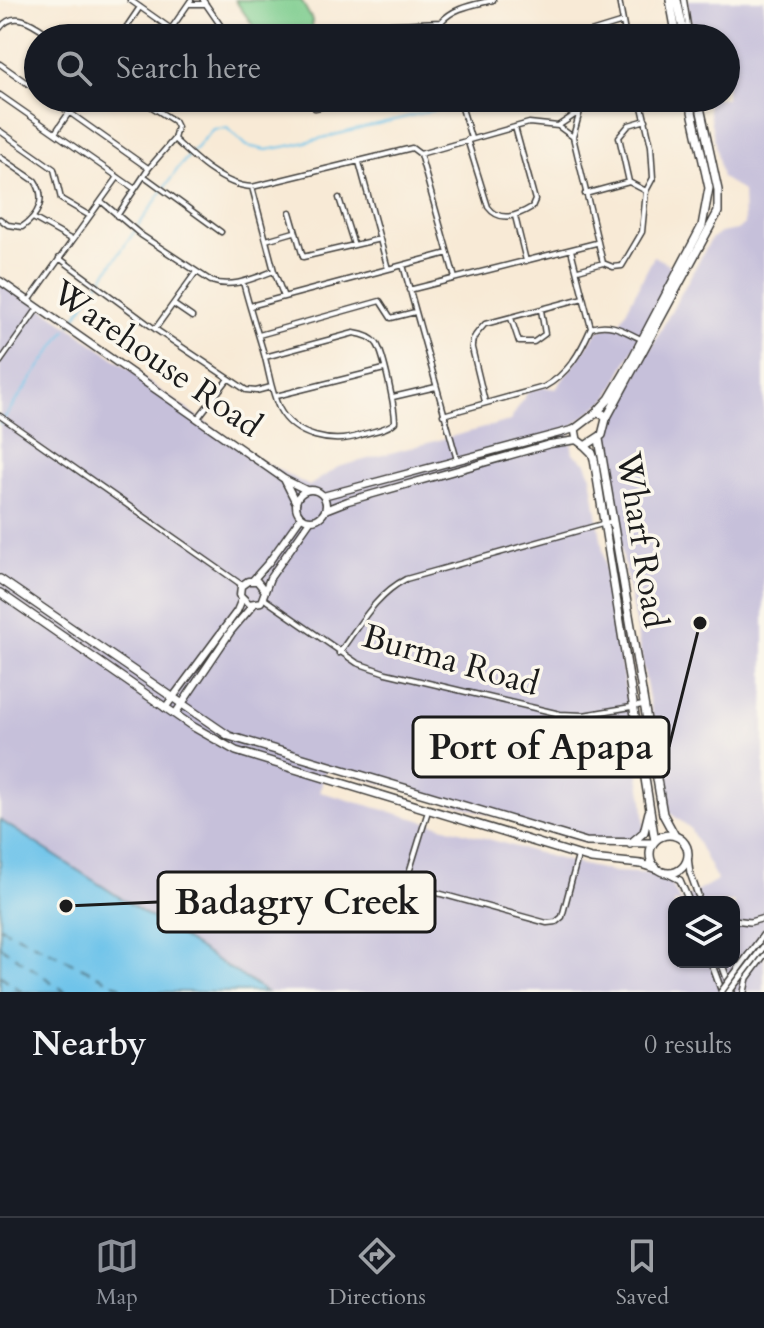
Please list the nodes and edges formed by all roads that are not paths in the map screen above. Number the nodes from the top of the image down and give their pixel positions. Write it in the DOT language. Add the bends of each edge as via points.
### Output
graph roads {
  1 [pos="130,0"];
  2 [pos="493,0"];
  3 [pos="619,0"];
  4 [pos="670,0"];
  5 [pos="677,0"];
  6 [pos="684,0"];
  7 [pos="191,2"];
  8 [pos="204,2"];
  9 [pos="140,7"];
  10 [pos="441,22"];
  11 [pos="623,22"];
  12 [pos="30,24"];
  13 [pos="128,24"];
  14 [pos="164,24"];
  15 [pos="175,24"];
  16 [pos="219,24"];
  17 [pos="397,24"];
  18 [pos="616,24"];
  19 [pos="674,24"];
  20 [pos="684,24"];
  21 [pos="687,24"];
  22 [pos="0,28"];
  23 [pos="0,64"];
  24 [pos="24,81"];
  25 [pos="0,95"];
  26 [pos="24,112"];
  27 [pos="25,112"];
  28 [pos="69,112"];
  29 [pos="160,112"];
  30 [pos="462,112"];
  31 [pos="579,112"];
  32 [pos="580,112"];
  33 [pos="644,112"];
  34 [pos="692,112"];
  35 [pos="701,112"];
  36 [pos="646,120"];
  37 [pos="558,126"];
  38 [pos="515,127"];
  39 [pos="0,131"];
  40 [pos="55,133"];
  41 [pos="573,137"];
  42 [pos="174,139"];
  43 [pos="469,139"];
  44 [pos="420,154"];
  45 [pos="0,157"];
  46 [pos="359,162"];
  47 [pos="149,168"];
  48 [pos="144,176"];
  49 [pos="118,177"];
  50 [pos="629,182"];
  51 [pos="252,187"];
  52 [pos="135,189"];
  53 [pos="646,191"];
  54 [pos="585,194"];
  55 [pos="339,198"];
  56 [pos="101,201"];
  57 [pos="290,212"];
  58 [pos="90,216"];
  59 [pos="117,216"];
  60 [pos="515,216"];
  61 [pos="33,218"];
  62 [pos="0,219"];
  63 [pos="221,232"];
  64 [pos="295,232"];
  65 [pos="380,239"];
  66 [pos="72,240"];
  67 [pos="266,240"];
  68 [pos="596,243"];
  69 [pos="354,245"];
  70 [pos="571,250"];
  71 [pos="448,253"];
  72 [pos="59,258"];
  73 [pos="526,261"];
  74 [pos="603,263"];
  75 [pos="403,265"];
  76 [pos="388,269"];
  77 [pos="578,270"];
  78 [pos="274,271"];
  79 [pos="196,272"];
  80 [pos="455,279"];
  81 [pos="0,281"];
  82 [pos="243,282"];
  83 [pos="409,290"];
  84 [pos="284,297"];
  85 [pos="584,298"];
  86 [pos="29,301"];
  87 [pos="173,304"];
  88 [pos="249,307"];
  89 [pos="38,308"];
  90 [pos="541,310"];
  91 [pos="415,312"];
  92 [pos="192,317"];
  93 [pos="511,318"];
  94 [pos="591,328"];
  95 [pos="155,329"];
  96 [pos="259,335"];
  97 [pos="641,339"];
  98 [pos="265,357"];
  99 [pos="0,362"];
  100 [pos="384,369"];
  101 [pos="228,379"];
  102 [pos="272,387"];
  103 [pos="436,387"];
  104 [pos="276,396"];
  105 [pos="393,397"];
  106 [pos="485,402"];
  107 [pos="596,413"];
  108 [pos="443,415"];
  109 [pos="0,416"];
  110 [pos="197,419"];
  111 [pos="606,419"];
  112 [pos="575,429"];
  113 [pos="599,439"];
  114 [pos="577,440"];
  115 [pos="585,446"];
  116 [pos="458,462"];
  117 [pos="284,479"];
  118 [pos="306,490"];
  119 [pos="323,496"];
  120 [pos="295,501"];
  121 [pos="325,510"];
  122 [pos="301,517"];
  123 [pos="310,521"];
  124 [pos="609,523"];
  125 [pos="0,579"];
  126 [pos="253,580"];
  127 [pos="242,585"];
  128 [pos="0,593"];
  129 [pos="264,595"];
  130 [pos="242,599"];
  131 [pos="253,605"];
  132 [pos="339,653"];
  133 [pos="171,698"];
  134 [pos="643,705"];
  135 [pos="181,706"];
  136 [pos="633,707"];
  137 [pos="165,708"];
  138 [pos="175,714"];
  139 [pos="651,806"];
  140 [pos="428,811"];
  141 [pos="675,836"];
  142 [pos="654,842"];
  143 [pos="629,844"];
  144 [pos="578,856"];
  145 [pos="688,857"];
  146 [pos="657,869"];
  147 [pos="666,873"];
  148 [pos="405,884"];
  149 [pos="698,895"];
  150 [pos="687,896"];
  151 [pos="764,918"];
  152 [pos="740,921"];
  153 [pos="392,928"];
  154 [pos="764,934"];
  155 [pos="764,946"];
  156 [pos="764,955"];
  157 [pos="713,968"];
  158 [pos="723,968"];
  159 [pos="721,992"];
  160 [pos="731,992"];
  161 [pos="744,992"];
  1 -- 9 [label="street"];
  2 -- 10 [label="street" via="457,10"];
  3 -- 11 [label="street"];
  4 -- 19 [label="main road"];
  5 -- 20 [label="main road"];
  6 -- 21 [label="street"];
  7 -- 8 [label="street"];
  7 -- 15 [label="street"];
  8 -- 16 [label="street"];
  9 -- 13 [label="street"];
  9 -- 14 [label="street"];
  10 -- 17 [label="street"];
  11 -- 18 [label="street"];
  12 -- 22 [label="street" via="11,18"];
  23 -- 24 [label="street"];
  25 -- 26 [label="street"];
  27 -- 40 [label="street"];
  28 -- 40 [label="street"];
  28 -- 47 [label="street"];
  29 -- 42 [label="street" via="174,121"];
  30 -- 43 [label="street"];
  31 -- 37 [label="street"];
  32 -- 41 [label="street"];
  33 -- 36 [label="street"];
  34 -- 97 [label="main road, Wharf Road" via="709,188 702,226"];
  35 -- 111 [label="main road, Wharf Road" via="718,212"];
  36 -- 50 [label="street" via="629,125 619,137"];
  36 -- 53 [label="street" via="653,178"];
  37 -- 38 [label="street"];
  37 -- 41 [label="street"];
  38 -- 43 [label="street"];
  38 -- 60 [label="street" via="535,200"];
  39 -- 58 [label="street" via="54,169 61,199"];
  40 -- 49 [label="street"];
  41 -- 54 [label="street"];
  42 -- 47 [label="street"];
  42 -- 51 [label="street" via="230,182"];
  43 -- 44 [label="street"];
  43 -- 60 [label="street" via="488,207 494,215"];
  44 -- 46 [label="street" via="412,148"];
  44 -- 71 [label="street"];
  45 -- 61 [label="street" via="39,186 41,201"];
  46 -- 51 [label="street"];
  46 -- 65 [label="street"];
  47 -- 48 [label="street"];
  48 -- 52 [label="street"];
  48 -- 63 [label="street"];
  49 -- 52 [label="street"];
  49 -- 56 [label="street"];
  50 -- 53 [label="street"];
  50 -- 54 [label="street"];
  51 -- 67 [label="street"];
  52 -- 59 [label="street"];
  53 -- 74 [label="street" via="642,232 629,259 622,266"];
  54 -- 68 [label="street"];
  55 -- 69 [label="street"];
  56 -- 58 [label="street"];
  56 -- 59 [label="street"];
  57 -- 64 [label="street"];
  58 -- 66 [label="street"];
  59 -- 79 [label="street"];
  60 -- 73 [label="street"];
  61 -- 62 [label="street" via="22,227"];
  61 -- 66 [label="street"];
  64 -- 67 [label="street"];
  64 -- 69 [label="street" via="303,257"];
  65 -- 69 [label="street"];
  65 -- 76 [label="street"];
  66 -- 72 [label="street"];
  67 -- 78 [label="street"];
  68 -- 70 [label="street"];
  68 -- 74 [label="street"];
  70 -- 73 [label="street"];
  70 -- 77 [label="street"];
  71 -- 75 [label="street"];
  71 -- 80 [label="street"];
  72 -- 86 [label="street"];
  72 -- 95 [label="street"];
  73 -- 80 [label="street"];
  74 -- 77 [label="street"];
  75 -- 76 [label="street"];
  75 -- 83 [label="street"];
  76 -- 84 [label="street"];
  77 -- 85 [label="street"];
  78 -- 82 [label="street"];
  78 -- 84 [label="street"];
  79 -- 82 [label="street" via="217,284"];
  79 -- 87 [label="street"];
  80 -- 83 [label="street"];
  81 -- 86 [label="main road, Warehouse Road"];
  82 -- 88 [label="street"];
  83 -- 91 [label="street"];
  84 -- 88 [label="street"];
  85 -- 90 [label="street"];
  85 -- 94 [label="street"];
  86 -- 89 [label="main road, Warehouse Road"];
  87 -- 92 [label="street"];
  87 -- 95 [label="street"];
  88 -- 96 [label="street"];
  89 -- 99 [label="street"];
  89 -- 110 [label="main road, Warehouse Road"];
  90 -- 93 [label="street"];
  90 -- 93 [label="street" via="545,334 534,342 519,342"];
  91 -- 96 [label="street" via="391,318 380,301"];
  91 -- 103 [label="street"];
  93 -- 106 [label="street" via="485,324 471,342"];
  94 -- 97 [label="street" via="612,326"];
  94 -- 106 [label="street" via="559,379"];
  95 -- 101 [label="street"];
  96 -- 98 [label="street"];
  97 -- 107 [label="main road, Wharf Road"];
  98 -- 100 [label="street" via="358,332 377,344"];
  98 -- 102 [label="street"];
  100 -- 104 [label="street"];
  100 -- 105 [label="street"];
  101 -- 102 [label="street" via="251,391"];
  101 -- 110 [label="street"];
  102 -- 104 [label="street"];
  103 -- 105 [label="street"];
  103 -- 108 [label="street"];
  104 -- 105 [label="street" via="287,418 313,436 331,440 394,425"];
  106 -- 108 [label="street"];
  107 -- 111 [label="main road"];
  107 -- 112 [label="main road, Wharf Road"];
  108 -- 116 [label="street"];
  109 -- 127 [label="street"];
  110 -- 117 [label="main road, Warehouse Road"];
  111 -- 113 [label="main road, Wharf Road"];
  112 -- 114 [label="main road"];
  112 -- 116 [label="main road"];
  113 -- 115 [label="main road"];
  113 -- 124 [label="main road, Wharf Road"];
  114 -- 115 [label="main road"];
  114 -- 121 [label="main road"];
  115 -- 124 [label="main road, Wharf Road" via="594,459"];
  116 -- 119 [label="main road"];
  117 -- 118 [label="main road, Warehouse Road"];
  117 -- 120 [label="main road, Warehouse Road"];
  118 -- 119 [label="main road"];
  118 -- 120 [label="main road"];
  119 -- 121 [label="main road"];
  120 -- 122 [label="main road"];
  121 -- 123 [label="main road"];
  122 -- 123 [label="main road"];
  122 -- 126 [label="main road"];
  123 -- 129 [label="main road"];
  124 -- 132 [label="street" via="393,585"];
  124 -- 134 [label="main road, Wharf Road"];
  124 -- 136 [label="main road, Wharf Road"];
  125 -- 133 [label="main road"];
  126 -- 127 [label="main road"];
  126 -- 129 [label="main road" via="261,583"];
  127 -- 130 [label="main road"];
  128 -- 137 [label="main road"];
  129 -- 131 [label="main road"];
  129 -- 132 [label="street, Burma Road"];
  130 -- 131 [label="main road"];
  130 -- 133 [label="main road"];
  131 -- 135 [label="main road"];
  132 -- 136 [label="street, Burma Road" via="386,673 560,714"];
  133 -- 135 [label="main road"];
  133 -- 137 [label="main road"];
  134 -- 136 [label="street, Burma Road"];
  134 -- 141 [label="main road, Wharf Road" via="663,814"];
  135 -- 138 [label="main road"];
  135 -- 143 [label="main road" via="247,744 586,842"];
  136 -- 139 [label="main road, Wharf Road"];
  137 -- 138 [label="main road"];
  138 -- 140 [label="main road" via="236,751"];
  139 -- 142 [label="main road, Wharf Road"];
  139 -- 143 [label="main road" via="646,828"];
  140 -- 144 [label="main road"];
  140 -- 148 [label="street"];
  141 -- 142 [label="main road"];
  141 -- 145 [label="main road" via="684,842"];
  142 -- 143 [label="main road"];
  142 -- 146 [label="main road" via="650,854"];
  144 -- 146 [label="main road"];
  144 -- 148 [label="street" via="562,917 556,922"];
  145 -- 147 [label="main road" via="678,871"];
  145 -- 149 [label="street"];
  146 -- 147 [label="main road"];
  147 -- 150 [label="street" via="680,880"];
  148 -- 153 [label="street"];
  151 -- 152 [label="street"];
  154 -- 159 [label="street, bridge"];
  155 -- 160 [label="street, bridge"];
  156 -- 161 [label="street" via="747,978"];
  157 -- 159 [label="street"];
  158 -- 160 [label="street"];
}
